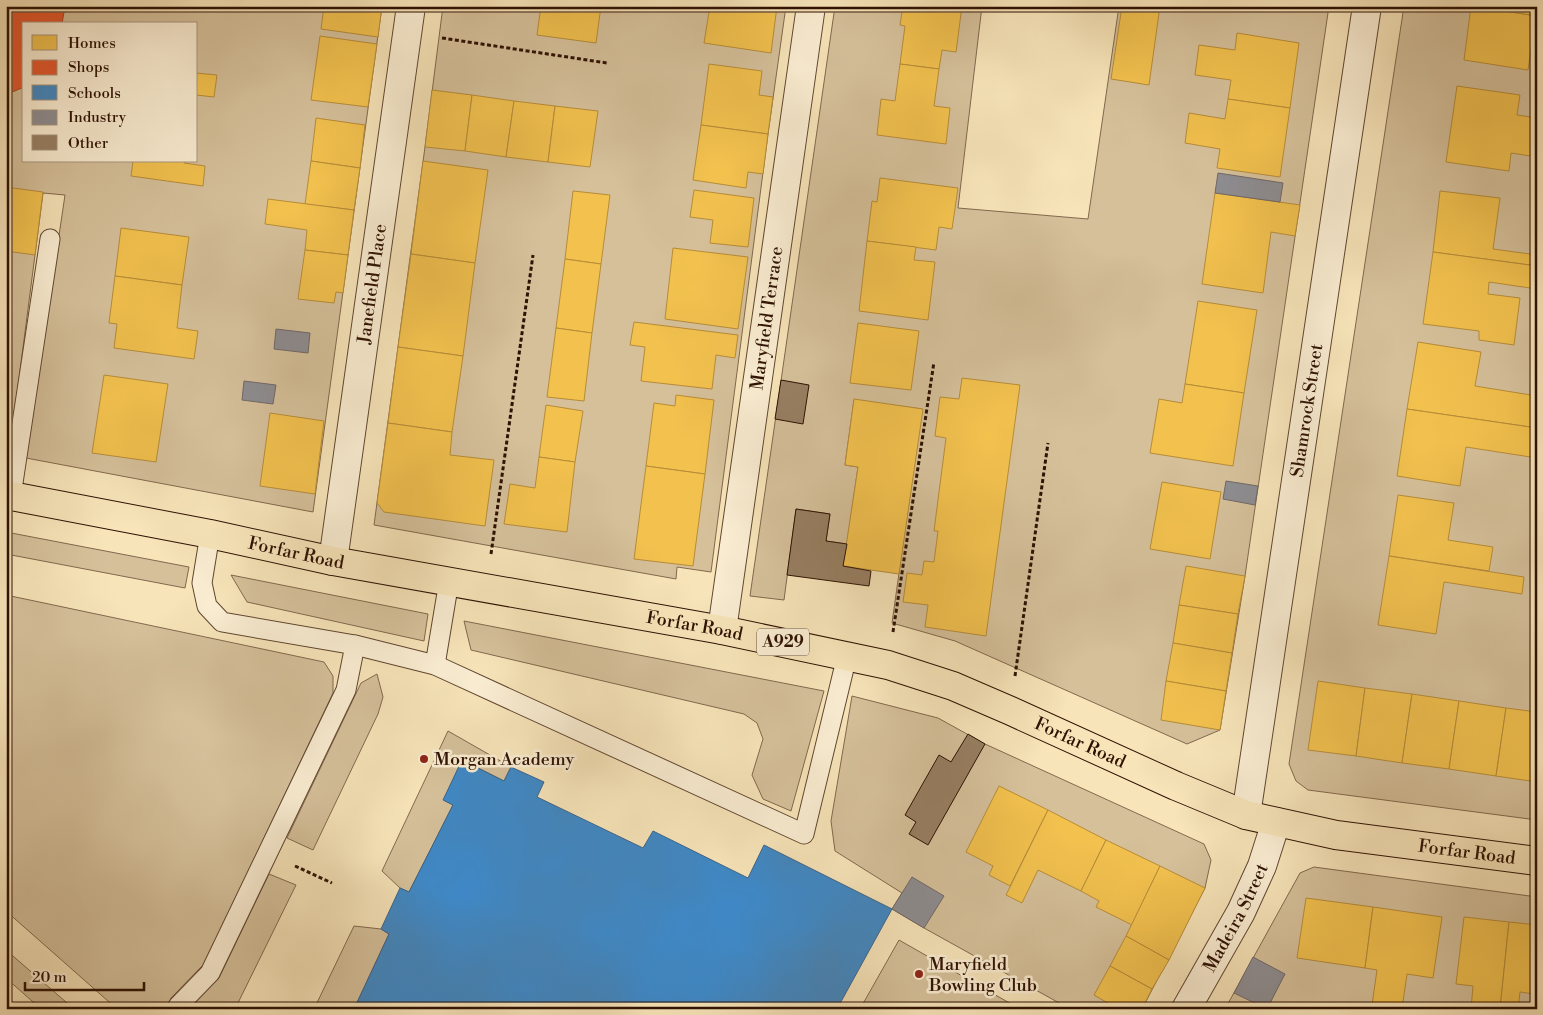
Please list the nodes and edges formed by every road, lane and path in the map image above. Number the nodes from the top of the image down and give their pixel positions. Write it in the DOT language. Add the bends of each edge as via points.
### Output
graph roads {
  1 [pos="411,6"];
  2 [pos="811,6"];
  3 [pos="1367,6"];
  4 [pos="407,33"];
  5 [pos="607,63"];
  6 [pos="50,239"];
  7 [pos="533,255"];
  8 [pos="934,362"];
  9 [pos="1048,443"];
  10 [pos="9,495"];
  11 [pos="210,534"];
  12 [pos="333,561"];
  13 [pos="449,581"];
  14 [pos="486,588"];
  15 [pos="722,630"];
  16 [pos="354,645"];
  17 [pos="847,656"];
  18 [pos="435,665"];
  19 [pos="888,665"];
  20 [pos="1011,711"];
  21 [pos="1246,814"];
  22 [pos="1276,822"];
  23 [pos="268,852"];
  24 [pos="1537,861"];
  25 [pos="332,883"];
  26 [pos="178,1009"];
  27 [pos="1186,1009"];
  1 -- 4 [label="street, Janefield Place"];
  2 -- 15 [label="street, Maryfield Terrace"];
  3 -- 21 [label="street, Shamrock Street"];
  4 -- 5 [label="path"];
  4 -- 12 [label="street, Janefield Place"];
  6 -- 10 [label="lane"];
  7 -- 14 [label="path"];
  8 -- 19 [label="path"];
  9 -- 20 [label="path"];
  10 -- 11 [label="main road, Forfar Road / A929"];
  11 -- 12 [label="main road, Forfar Road / A929"];
  11 -- 16 [label="lane" via="202,583 207,606 222,622"];
  12 -- 13 [label="main road, Forfar Road / A929"];
  13 -- 14 [label="main road, Forfar Road / A929"];
  13 -- 18 [label="lane"];
  14 -- 15 [label="main road, Forfar Road / A929"];
  15 -- 17 [label="main road, Forfar Road / A929"];
  16 -- 18 [label="lane"];
  16 -- 23 [label="lane" via="346,690"];
  17 -- 18 [label="lane" via="804,834"];
  17 -- 19 [label="main road, Forfar Road / A929"];
  19 -- 20 [label="main road, Forfar Road / A929" via="953,686"];
  20 -- 21 [label="main road, Forfar Road / A929"];
  21 -- 22 [label="main road, Forfar Road / A929"];
  22 -- 24 [label="main road, Forfar Road / A929" via="1336,835"];
  22 -- 27 [label="street, Madeira Street" via="1262,866 1241,912"];
  23 -- 25 [label="path"];
  23 -- 26 [label="lane" via="210,973"];
}
